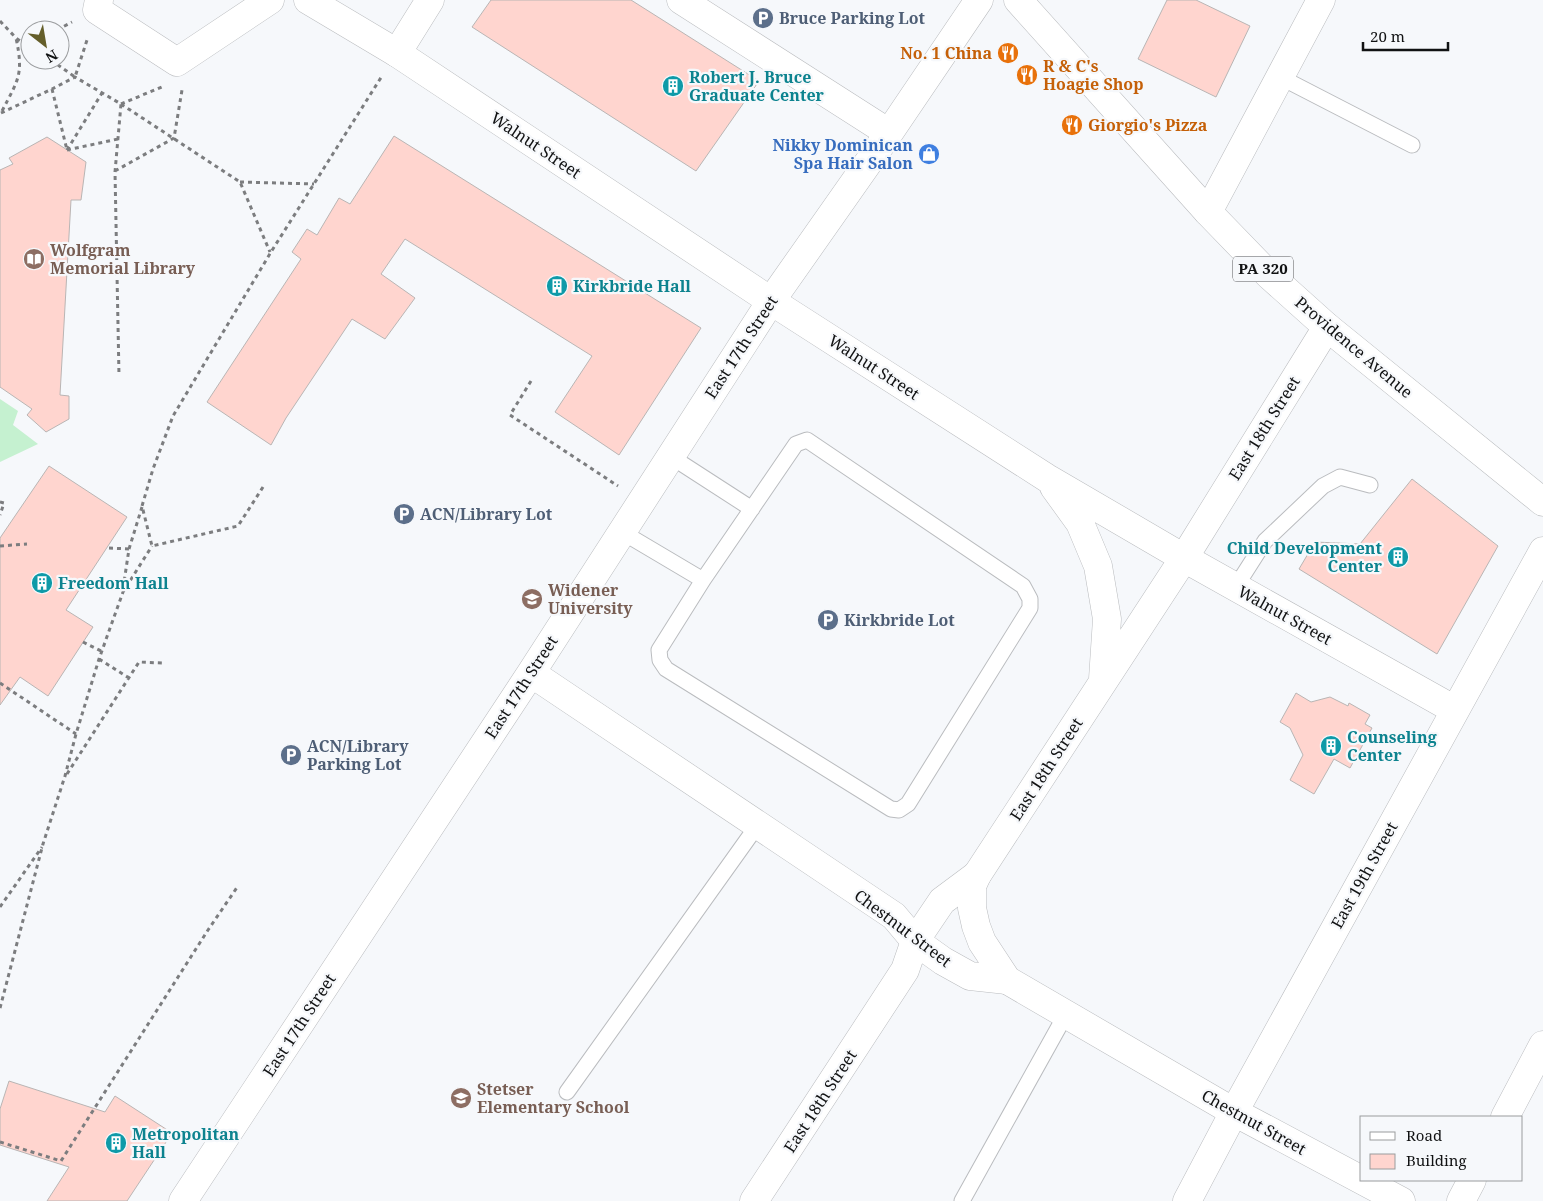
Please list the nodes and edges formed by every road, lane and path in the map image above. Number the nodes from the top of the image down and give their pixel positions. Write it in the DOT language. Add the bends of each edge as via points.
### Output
graph roads {
  1 [pos="99,0"];
  2 [pos="270,0"];
  3 [pos="308,0"];
  4 [pos="430,0"];
  5 [pos="681,0"];
  6 [pos="979,0"];
  7 [pos="1018,0"];
  8 [pos="1322,0"];
  9 [pos="0,21"];
  10 [pos="16,38"];
  11 [pos="20,40"];
  12 [pos="397,53"];
  13 [pos="66,70"];
  14 [pos="181,70"];
  15 [pos="75,77"];
  16 [pos="1280,77"];
  17 [pos="52,89"];
  18 [pos="102,93"];
  19 [pos="120,104"];
  20 [pos="1,113"];
  21 [pos="889,133"];
  22 [pos="174,138"];
  23 [pos="118,139"];
  24 [pos="1412,145"];
  25 [pos="67,150"];
  26 [pos="115,172"];
  27 [pos="240,182"];
  28 [pos="314,184"];
  29 [pos="1208,212"];
  30 [pos="271,252"];
  31 [pos="771,301"];
  32 [pos="1327,326"];
  33 [pos="120,376"];
  34 [pos="531,381"];
  35 [pos="670,456"];
  36 [pos="1047,478"];
  37 [pos="1370,485"];
  38 [pos="263,487"];
  39 [pos="644,498"];
  40 [pos="0,502"];
  41 [pos="1543,502"];
  42 [pos="142,506"];
  43 [pos="752,509"];
  44 [pos="0,514"];
  45 [pos="622,532"];
  46 [pos="27,544"];
  47 [pos="0,546"];
  48 [pos="152,546"];
  49 [pos="109,548"];
  50 [pos="129,549"];
  51 [pos="1543,551"];
  52 [pos="1184,558"];
  53 [pos="703,580"];
  54 [pos="1235,588"];
  55 [pos="122,592"];
  56 [pos="83,642"];
  57 [pos="101,651"];
  58 [pos="98,659"];
  59 [pos="162,663"];
  60 [pos="531,673"];
  61 [pos="129,678"];
  62 [pos="1102,682"];
  63 [pos="0,683"];
  64 [pos="1455,710"];
  65 [pos="76,734"];
  66 [pos="65,776"];
  67 [pos="757,826"];
  68 [pos="43,844"];
  69 [pos="977,875"];
  70 [pos="238,886"];
  71 [pos="0,908"];
  72 [pos="915,941"];
  73 [pos="1007,980"];
  74 [pos="0,1008"];
  75 [pos="1066,1014"];
  76 [pos="1543,1045"];
  77 [pos="567,1092"];
  78 [pos="1234,1112"];
  79 [pos="1506,1116"];
  80 [pos="0,1142"];
  81 [pos="1360,1179"];
  82 [pos="1363,1181"];
  83 [pos="1471,1181"];
  84 [pos="183,1201"];
  85 [pos="754,1201"];
  86 [pos="962,1201"];
  87 [pos="1187,1201"];
  88 [pos="1401,1201"];
  89 [pos="1461,1201"];
  1 -- 14 [label="street" via="97,10"];
  2 -- 14 [label="street"];
  3 -- 12 [label="street, Walnut Street"];
  4 -- 12 [label="street"];
  5 -- 21 [label="street"];
  6 -- 21 [label="street, East 17th Street"];
  7 -- 29 [label="street, Providence Avenue / PA 320"];
  8 -- 16 [label="street"];
  9 -- 10 [label="path"];
  10 -- 11 [label="path"];
  10 -- 20 [label="path" via="21,60 18,79"];
  12 -- 28 [label="path"];
  12 -- 31 [label="street, Walnut Street"];
  13 -- 15 [label="path"];
  14 -- 19 [label="path"];
  14 -- 22 [label="path"];
  15 -- 17 [label="path"];
  15 -- 18 [label="path"];
  16 -- 24 [label="lane"];
  16 -- 29 [label="street"];
  17 -- 20 [label="path"];
  17 -- 25 [label="path"];
  18 -- 19 [label="path"];
  18 -- 25 [label="path"];
  19 -- 22 [label="path"];
  19 -- 23 [label="path"];
  21 -- 31 [label="street, East 17th Street"];
  22 -- 26 [label="path"];
  22 -- 27 [label="path"];
  23 -- 25 [label="path"];
  23 -- 26 [label="path"];
  26 -- 33 [label="path"];
  27 -- 28 [label="path"];
  27 -- 30 [label="path"];
  28 -- 30 [label="path"];
  29 -- 32 [label="street, Providence Avenue / PA 320" via="1269,275"];
  30 -- 42 [label="path" via="172,416"];
  31 -- 35 [label="street, East 17th Street"];
  31 -- 36 [label="street, Walnut Street"];
  32 -- 41 [label="street, Providence Avenue / PA 320"];
  32 -- 52 [label="street, East 18th Street"];
  34 -- 39 [label="path" via="510,416 619,487"];
  35 -- 39 [label="street, East 17th Street"];
  35 -- 43 [label="lane"];
  36 -- 52 [label="street, Walnut Street"];
  36 -- 62 [label="street" via="1080,523 1098,566 1108,619"];
  37 -- 54 [label="lane" via="1340,477 1323,486 1265,541"];
  38 -- 48 [label="path" via="238,526"];
  39 -- 45 [label="street, East 17th Street"];
  40 -- 44 [label="path" via="4,503"];
  42 -- 48 [label="path"];
  42 -- 50 [label="path"];
  43 -- 53 [label="lane"];
  43 -- 53 [label="lane" via="796,444 807,440 1023,586 1030,599 1030,608 908,804 899,810 891,809 666,669 660,660 659,650"];
  45 -- 53 [label="lane"];
  45 -- 60 [label="street, East 17th Street"];
  46 -- 47 [label="path"];
  48 -- 55 [label="path"];
  49 -- 50 [label="path"];
  50 -- 55 [label="path"];
  51 -- 64 [label="street, East 19th Street"];
  52 -- 54 [label="street, Walnut Street"];
  52 -- 62 [label="street, East 18th Street"];
  54 -- 64 [label="street, Walnut Street"];
  55 -- 57 [label="path"];
  56 -- 57 [label="path"];
  57 -- 58 [label="path"];
  58 -- 61 [label="path"];
  58 -- 65 [label="path"];
  59 -- 61 [label="path" via="139,662"];
  60 -- 67 [label="street, Chestnut Street"];
  60 -- 84 [label="street, East 17th Street"];
  61 -- 66 [label="path"];
  62 -- 69 [label="street, East 18th Street"];
  63 -- 65 [label="path"];
  64 -- 78 [label="street, East 19th Street"];
  65 -- 66 [label="path"];
  66 -- 68 [label="path"];
  67 -- 72 [label="street, Chestnut Street" via="894,916"];
  67 -- 77 [label="lane"];
  68 -- 71 [label="path"];
  68 -- 74 [label="path"];
  69 -- 72 [label="street, East 18th Street" via="942,901"];
  69 -- 73 [label="street" via="972,886 976,926 982,942"];
  70 -- 80 [label="path" via="61,1161"];
  72 -- 73 [label="street, Chestnut Street" via="970,976"];
  72 -- 85 [label="street, East 18th Street" via="905,970"];
  73 -- 75 [label="street, Chestnut Street"];
  75 -- 78 [label="street, Chestnut Street"];
  75 -- 86 [label="lane"];
  76 -- 79 [label="street"];
  78 -- 81 [label="street, Chestnut Street"];
  78 -- 87 [label="street, East 19th Street"];
  82 -- 88 [label="street, Chestnut Street"];
  83 -- 89 [label="street"];
}
